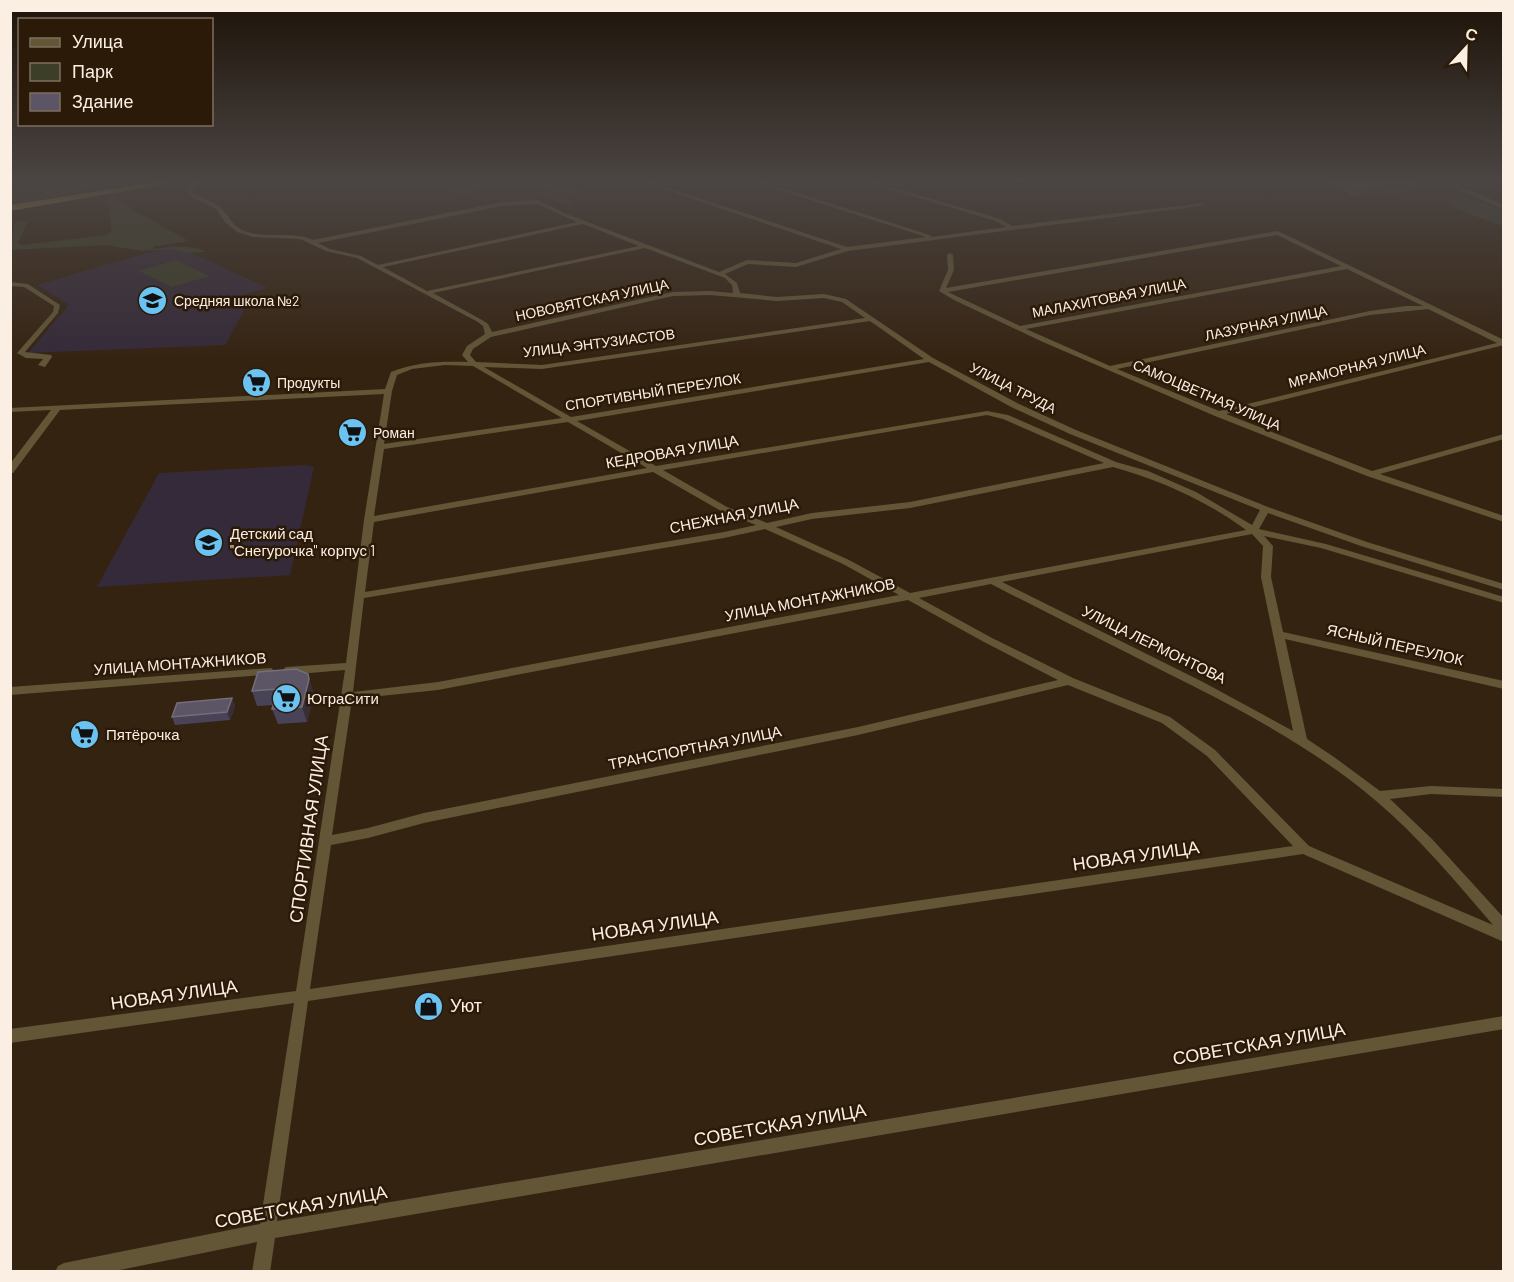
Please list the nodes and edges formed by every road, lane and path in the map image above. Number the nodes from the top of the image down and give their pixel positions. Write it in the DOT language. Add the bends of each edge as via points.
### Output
graph roads {
  1 [pos="313,242"];
  2 [pos="492,242"];
  3 [pos="635,242"];
  4 [pos="825,242"];
  5 [pos="897,242"];
  6 [pos="1227,242"];
  7 [pos="1296,242"];
  8 [pos="646,246"];
  9 [pos="847,249"];
  10 [pos="950,255"];
  11 [pos="376,267"];
  12 [pos="1346,267"];
  13 [pos="719,274"];
  14 [pos="10,284"];
  15 [pos="942,291"];
  16 [pos="425,293"];
  17 [pos="737,296"];
  18 [pos="1429,308"];
  19 [pos="870,319"];
  20 [pos="1019,328"];
  21 [pos="489,335"];
  22 [pos="1503,343"];
  23 [pos="470,348"];
  24 [pos="930,360"];
  25 [pos="422,364"];
  26 [pos="474,364"];
  27 [pos="42,365"];
  28 [pos="1109,368"];
  29 [pos="388,391"];
  30 [pos="57,408"];
  31 [pos="10,410"];
  32 [pos="981,413"];
  33 [pos="1218,414"];
  34 [pos="569,419"];
  35 [pos="1503,436"];
  36 [pos="380,447"];
  37 [pos="1113,464"];
  38 [pos="654,469"];
  39 [pos="10,471"];
  40 [pos="1370,474"];
  41 [pos="1265,509"];
  42 [pos="1503,519"];
  43 [pos="369,520"];
  44 [pos="768,525"];
  45 [pos="1254,531"];
  46 [pos="992,580"];
  47 [pos="1503,587"];
  48 [pos="361,596"];
  49 [pos="907,596"];
  50 [pos="1503,600"];
  51 [pos="1280,635"];
  52 [pos="351,666"];
  53 [pos="1069,681"];
  54 [pos="1503,685"];
  55 [pos="10,691"];
  56 [pos="346,696"];
  57 [pos="1301,740"];
  58 [pos="1503,793"];
  59 [pos="1378,796"];
  60 [pos="325,841"];
  61 [pos="1304,849"];
  62 [pos="1503,928"];
  63 [pos="1503,936"];
  64 [pos="302,996"];
  65 [pos="1503,1022"];
  66 [pos="10,1036"];
  67 [pos="267,1231"];
  68 [pos="64,1272"];
  69 [pos="261,1272"];
  1 -- 11 [label="street" via="359,257"];
  2 -- 11 [label="street"];
  3 -- 8 [label="street"];
  4 -- 9 [label="street"];
  5 -- 9 [label="street"];
  6 -- 15 [label="street"];
  7 -- 12 [label="street"];
  8 -- 13 [label="street"];
  8 -- 16 [label="street"];
  9 -- 13 [label="street" via="796,265 747,262"];
  10 -- 15 [label="street" via="951,270"];
  11 -- 16 [label="street"];
  12 -- 18 [label="street"];
  12 -- 20 [label="street, МАЛАХИТОВАЯ УЛИЦА"];
  13 -- 17 [label="street" via="734,282"];
  14 -- 27 [label="street" via="26,285 57,305 56,312 21,353 48,357"];
  15 -- 20 [label="street, САМОЦВЕТНАЯ УЛИЦА"];
  16 -- 21 [label="street" via="480,321"];
  17 -- 19 [label="street, УЛИЦА ТРУДА" via="832,296 850,303"];
  17 -- 21 [label="street, НОВОВЯТСКАЯ УЛИЦА" via="673,294"];
  18 -- 22 [label="street"];
  18 -- 28 [label="street, ЛАЗУРНАЯ УЛИЦА" via="1370,313"];
  19 -- 24 [label="street, УЛИЦА ТРУДА"];
  19 -- 26 [label="street, УЛИЦА ЭНТУЗИАСТОВ" via="542,367"];
  20 -- 28 [label="street, САМОЦВЕТНАЯ УЛИЦА"];
  21 -- 23 [label="street"];
  22 -- 33 [label="street, МРАМОРНАЯ УЛИЦА"];
  23 -- 25 [label="street"];
  23 -- 26 [label="street" via="466,355"];
  24 -- 34 [label="street, СПОРТИВНЫЙ ПЕРЕУЛОК"];
  24 -- 41 [label="street, УЛИЦА ТРУДА" via="1073,432"];
  25 -- 26 [label="street, УЛИЦА ЭНТУЗИАСТОВ"];
  25 -- 29 [label="street, УЛИЦА ЭНТУЗИАСТОВ" via="394,374"];
  26 -- 34 [label="street"];
  28 -- 33 [label="street, САМОЦВЕТНАЯ УЛИЦА"];
  29 -- 30 [label="street"];
  29 -- 36 [label="street, СПОРТИВНАЯ УЛИЦА"];
  30 -- 31 [label="street"];
  30 -- 39 [label="street"];
  32 -- 37 [label="street, УЛИЦА ТРУДА" via="1005,417"];
  32 -- 38 [label="street, КЕДРОВАЯ УЛИЦА"];
  33 -- 40 [label="street, САМОЦВЕТНАЯ УЛИЦА"];
  34 -- 36 [label="street, СПОРТИВНЫЙ ПЕРЕУЛОК"];
  34 -- 38 [label="street"];
  35 -- 40 [label="street"];
  36 -- 43 [label="street, СПОРТИВНАЯ УЛИЦА"];
  37 -- 44 [label="street, СНЕЖНАЯ УЛИЦА" via="909,505"];
  37 -- 45 [label="street, УЛИЦА ТРУДА" via="1193,494"];
  38 -- 43 [label="street, КЕДРОВАЯ УЛИЦА"];
  38 -- 44 [label="street" via="724,509"];
  40 -- 42 [label="street, САМОЦВЕТНАЯ УЛИЦА"];
  41 -- 45 [label="street"];
  41 -- 47 [label="street, УЛИЦА ТРУДА"];
  43 -- 48 [label="street, СПОРТИВНАЯ УЛИЦА"];
  44 -- 48 [label="street, СНЕЖНАЯ УЛИЦА"];
  44 -- 49 [label="street" via="846,561"];
  45 -- 46 [label="street, УЛИЦА МОНТАЖНИКОВ"];
  45 -- 50 [label="street, УЛИЦА ТРУДА" via="1323,546"];
  45 -- 51 [label="street" via="1268,546 1266,577"];
  46 -- 49 [label="street, УЛИЦА МОНТАЖНИКОВ"];
  46 -- 57 [label="street, УЛИЦА ЛЕРМОНТОВА" via="1224,696"];
  48 -- 52 [label="street, СПОРТИВНАЯ УЛИЦА"];
  49 -- 53 [label="street"];
  49 -- 56 [label="street, УЛИЦА МОНТАЖНИКОВ" via="430,687"];
  51 -- 54 [label="street, ЯСНЫЙ ПЕРЕУЛОК"];
  51 -- 57 [label="street"];
  52 -- 55 [label="street, УЛИЦА МОНТАЖНИКОВ"];
  52 -- 56 [label="street, СПОРТИВНАЯ УЛИЦА"];
  53 -- 60 [label="street, ТРАНСПОРТНАЯ УЛИЦА" via="858,730"];
  53 -- 61 [label="street" via="1159,716 1189,734"];
  56 -- 60 [label="street, СПОРТИВНАЯ УЛИЦА"];
  57 -- 59 [label="street, УЛИЦА ЛЕРМОНТОВА"];
  58 -- 59 [label="street" via="1431,790"];
  59 -- 62 [label="street, УЛИЦА ЛЕРМОНТОВА" via="1442,856"];
  60 -- 64 [label="street, СПОРТИВНАЯ УЛИЦА"];
  61 -- 63 [label="street"];
  61 -- 64 [label="street, НОВАЯ УЛИЦА"];
  64 -- 66 [label="street, НОВАЯ УЛИЦА"];
  64 -- 67 [label="street, СПОРТИВНАЯ УЛИЦА"];
  65 -- 67 [label="street, СОВЕТСКАЯ УЛИЦА"];
  67 -- 68 [label="street, СОВЕТСКАЯ УЛИЦА"];
  67 -- 69 [label="street, СПОРТИВНАЯ УЛИЦА"];
}
